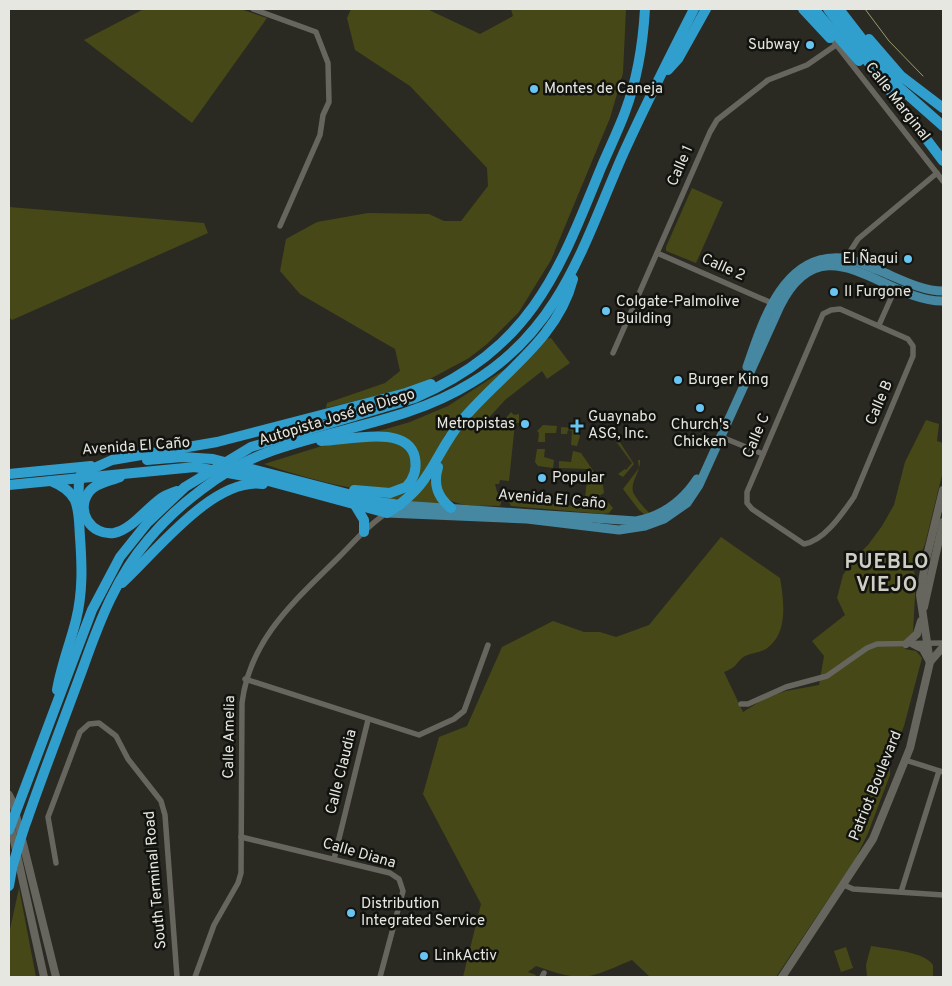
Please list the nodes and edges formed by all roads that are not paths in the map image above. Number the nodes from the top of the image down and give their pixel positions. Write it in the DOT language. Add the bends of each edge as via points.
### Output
graph roads {
  1 [pos="253,9"];
  2 [pos="645,9"];
  3 [pos="694,9"];
  4 [pos="706,9"];
  5 [pos="803,9"];
  6 [pos="808,9"];
  7 [pos="814,9"];
  8 [pos="820,9"];
  9 [pos="828,9"];
  10 [pos="839,9"];
  11 [pos="851,24"];
  12 [pos="833,41"];
  13 [pos="659,80"];
  14 [pos="882,82"];
  15 [pos="943,108"];
  16 [pos="943,126"];
  17 [pos="943,161"];
  18 [pos="937,173"];
  19 [pos="943,181"];
  20 [pos="280,226"];
  21 [pos="657,253"];
  22 [pos="847,263"];
  23 [pos="576,266"];
  24 [pos="896,287"];
  25 [pos="943,292"];
  26 [pos="943,301"];
  27 [pos="776,305"];
  28 [pos="828,312"];
  29 [pos="879,325"];
  30 [pos="613,353"];
  31 [pos="454,378"];
  32 [pos="720,436"];
  33 [pos="307,442"];
  34 [pos="442,454"];
  35 [pos="763,454"];
  36 [pos="103,464"];
  37 [pos="134,472"];
  38 [pos="9,474"];
  39 [pos="80,478"];
  40 [pos="50,481"];
  41 [pos="306,482"];
  42 [pos="9,485"];
  43 [pos="185,487"];
  44 [pos="943,490"];
  45 [pos="324,496"];
  46 [pos="355,505"];
  47 [pos="400,505"];
  48 [pos="78,508"];
  49 [pos="451,508"];
  50 [pos="387,513"];
  51 [pos="943,522"];
  52 [pos="364,532"];
  53 [pos="810,543"];
  54 [pos="114,590"];
  55 [pos="922,614"];
  56 [pos="928,643"];
  57 [pos="909,644"];
  58 [pos="488,645"];
  59 [pos="943,645"];
  60 [pos="930,662"];
  61 [pos="245,679"];
  62 [pos="741,704"];
  63 [pos="52,715"];
  64 [pos="368,720"];
  65 [pos="905,760"];
  66 [pos="941,772"];
  67 [pos="9,795"];
  68 [pos="9,816"];
  69 [pos="9,830"];
  70 [pos="241,837"];
  71 [pos="334,859"];
  72 [pos="56,863"];
  73 [pos="10,872"];
  74 [pos="844,885"];
  75 [pos="9,886"];
  76 [pos="901,892"];
  77 [pos="943,895"];
  78 [pos="44,977"];
  79 [pos="56,977"];
  80 [pos="177,977"];
  81 [pos="195,977"];
  82 [pos="380,977"];
  83 [pos="782,977"];
  1 -- 20 [label="street" via="316,32 328,63 329,102 320,135"];
  2 -- 31 [label="highway, Autopista José de Diego" via="638,63 625,112 560,266 537,303 504,342"];
  3 -- 13 [label="highway, Autopista José de Diego"];
  4 -- 13 [label="highway" via="678,59"];
  5 -- 12 [label="highway"];
  6 -- 12 [label="highway"];
  7 -- 14 [label="highway" via="867,71"];
  8 -- 14 [label="highway"];
  9 -- 14 [label="highway"];
  10 -- 11 [label="highway"];
  11 -- 15 [label="highway" via="902,76"];
  11 -- 16 [label="highway" via="900,88"];
  12 -- 18 [label="street, Calle Marginal"];
  12 -- 21 [label="street, Calle 1" via="807,65 768,80 717,120"];
  13 -- 23 [label="highway, Autopista José de Diego" via="624,152"];
  14 -- 17 [label="highway"];
  18 -- 19 [label="street, Calle Marginal"];
  18 -- 22 [label="street" via="858,239"];
  21 -- 27 [label="street, Calle 2"];
  21 -- 30 [label="street, Calle 1"];
  22 -- 24 [label="main road, Avenida El Caño"];
  22 -- 25 [label="main road, Avenida El Caño"];
  22 -- 27 [label="main road, Avenida El Caño" via="818,268 806,274"];
  23 -- 33 [label="highway, Autopista José de Diego" via="535,329 498,364 473,382 417,410"];
  23 -- 34 [label="highway" via="568,297 558,315 532,349 464,419"];
  24 -- 26 [label="main road, Avenida El Caño" via="930,300"];
  24 -- 29 [label="street"];
  27 -- 32 [label="main road, Avenida El Caño"];
  28 -- 29 [label="street, Calle B" via="840,309"];
  28 -- 35 [label="street, Calle C" via="824,314"];
  29 -- 53 [label="street, Calle B" via="908,339 913,346 913,356 854,497 838,518 814,543"];
  31 -- 36 [label="highway" via="217,442"];
  31 -- 43 [label="highway, Autopista José de Diego" via="415,398 268,441 237,454"];
  32 -- 35 [label="street"];
  32 -- 49 [label="main road, Avenida El Caño" via="686,494 670,508 647,518 608,520"];
  32 -- 50 [label="main road, Avenida El Caño" via="692,498 670,516 645,526 619,530 527,519"];
  33 -- 41 [label="highway" via="390,437 408,445 414,453 416,465 410,484 390,493"];
  33 -- 54 [label="highway, Autopista José de Diego" via="253,459 218,479 174,511 129,564"];
  34 -- 47 [label="highway" via="420,488"];
  34 -- 49 [label="highway" via="436,488"];
  35 -- 53 [label="street, Calle C" via="747,492 747,503 792,538 804,544"];
  36 -- 38 [label="highway, Avenida El Caño"];
  36 -- 39 [label="highway" via="84,472"];
  36 -- 41 [label="highway, Avenida El Caño" via="202,458"];
  37 -- 39 [label="highway, Avenida El Caño"];
  37 -- 43 [label="highway" via="93,487 89,492 84,512 96,530 119,532 161,498"];
  37 -- 45 [label="highway, Avenida El Caño" via="203,467"];
  39 -- 40 [label="highway, Avenida El Caño"];
  39 -- 48 [label="highway"];
  40 -- 42 [label="highway, Avenida El Caño"];
  40 -- 48 [label="highway" via="68,489"];
  41 -- 47 [label="highway, Avenida El Caño"];
  43 -- 63 [label="highway, Autopista José de Diego" via="148,522 115,565 92,610"];
  44 -- 55 [label="street" via="925,564 920,595"];
  45 -- 46 [label="highway, Avenida El Caño"];
  45 -- 54 [label="highway" via="259,484 228,490 166,538"];
  46 -- 50 [label="highway, Avenida El Caño"];
  46 -- 52 [label="highway" via="364,520"];
  47 -- 49 [label="main road, Avenida El Caño"];
  47 -- 50 [label="highway"];
  48 -- 63 [label="highway" via="82,571 80,596 76,621 60,669"];
  50 -- 52 [label="street, Calle Amelia"];
  51 -- 55 [label="street"];
  52 -- 61 [label="street, Calle Amelia" via="284,611 260,646"];
  54 -- 73 [label="highway, Autopista José de Diego"];
  55 -- 56 [label="street, Patriot Boulevard"];
  55 -- 57 [label="street" via="917,634"];
  56 -- 57 [label="street"];
  56 -- 59 [label="street"];
  56 -- 60 [label="street, Patriot Boulevard"];
  57 -- 60 [label="street" via="923,649"];
  57 -- 62 [label="street" via="877,644 827,676"];
  58 -- 64 [label="street" via="469,702 454,719 419,735"];
  59 -- 60 [label="street"];
  60 -- 65 [label="street, Patriot Boulevard"];
  61 -- 64 [label="street"];
  61 -- 70 [label="street, Calle Amelia"];
  63 -- 69 [label="highway, Autopista José de Diego"];
  64 -- 71 [label="street, Calle Claudia"];
  65 -- 66 [label="street"];
  65 -- 74 [label="street, Patriot Boulevard" via="873,839"];
  66 -- 76 [label="street"];
  67 -- 79 [label="street"];
  68 -- 78 [label="street"];
  70 -- 71 [label="street, Calle Diana"];
  70 -- 81 [label="street, Calle Amelia" via="238,883 214,925"];
  71 -- 82 [label="street, Calle Diana" via="399,878 403,891"];
  72 -- 80 [label="street, South Terminal Road" via="48,817 80,732 89,724 99,723 116,736 128,759 161,801 165,815"];
  73 -- 75 [label="highway, Autopista José de Diego"];
  74 -- 76 [label="street" via="853,889"];
  74 -- 83 [label="street, Patriot Boulevard"];
  76 -- 77 [label="street"];
}
